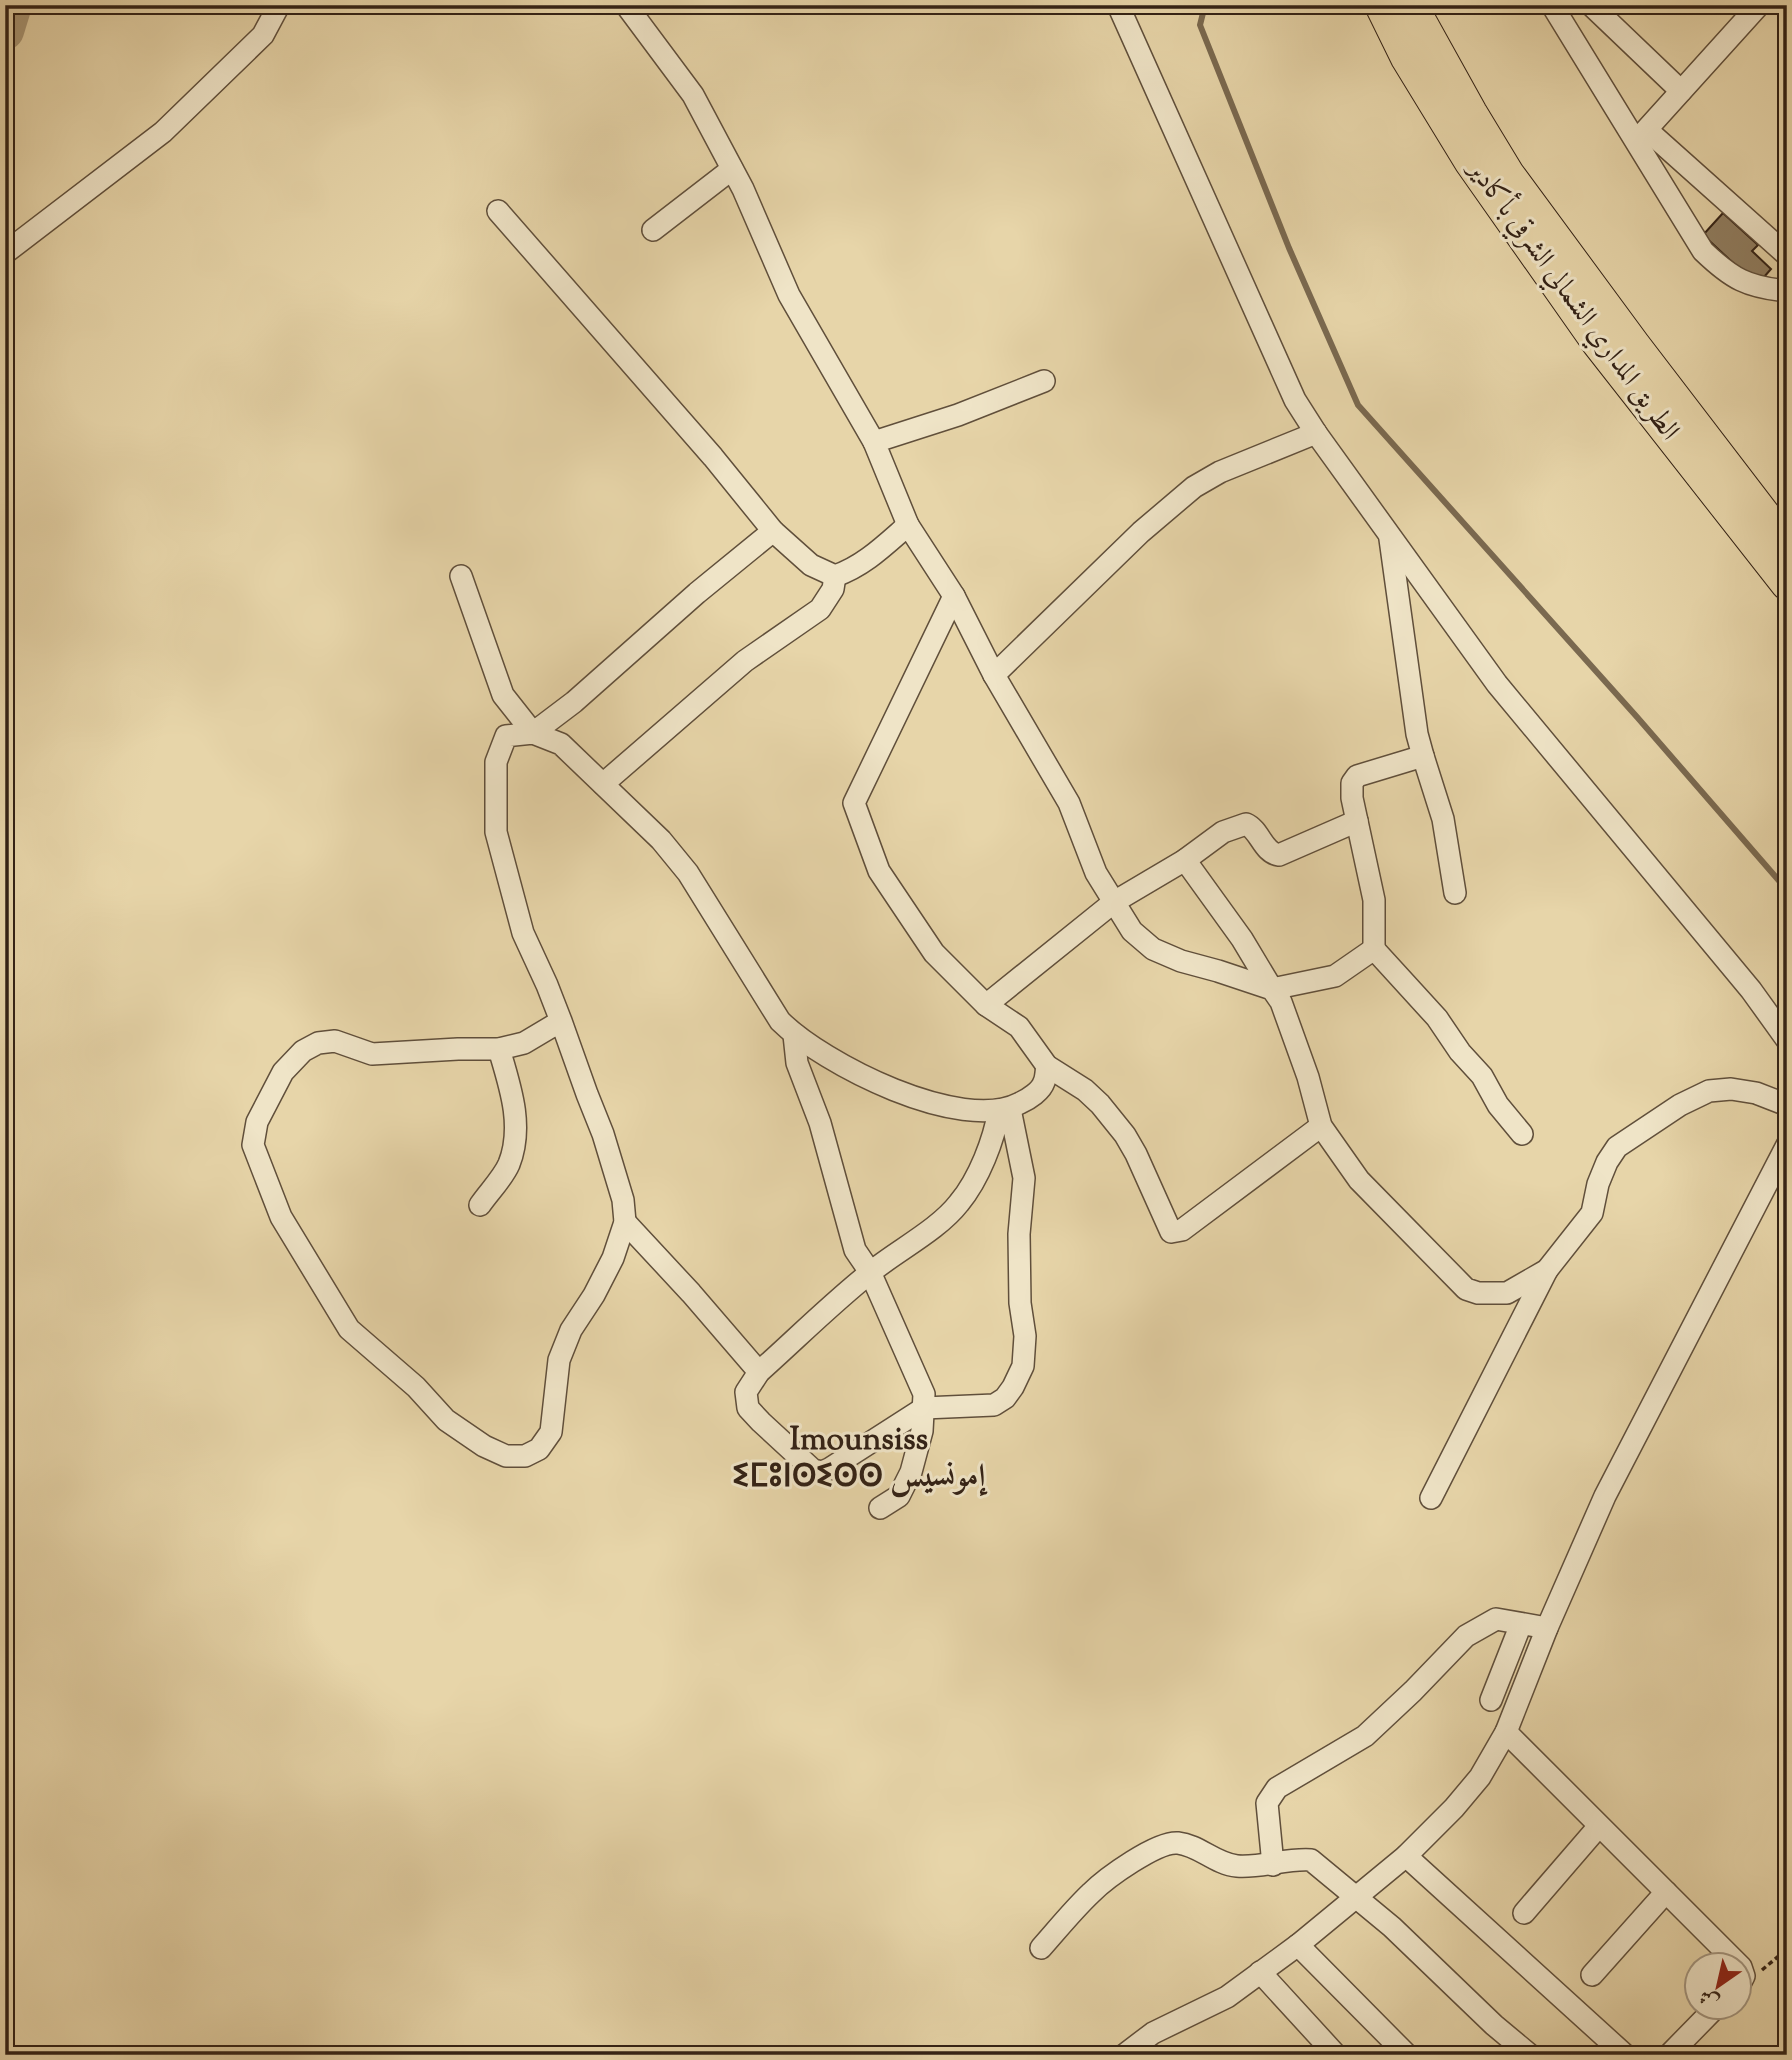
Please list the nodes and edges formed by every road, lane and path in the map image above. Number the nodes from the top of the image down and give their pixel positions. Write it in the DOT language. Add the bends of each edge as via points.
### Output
graph roads {
  1 [pos="279,5"];
  2 [pos="626,5"];
  3 [pos="1118,5"];
  4 [pos="1381,5"];
  5 [pos="1411,5"];
  6 [pos="1552,5"];
  7 [pos="1591,5"];
  8 [pos="1759,5"];
  9 [pos="1681,91"];
  10 [pos="1641,136"];
  11 [pos="732,169"];
  12 [pos="498,211"];
  13 [pos="653,230"];
  14 [pos="5,253"];
  15 [pos="1787,256"];
  16 [pos="1787,291"];
  17 [pos="1044,381"];
  18 [pos="1316,433"];
  19 [pos="874,442"];
  20 [pos="908,525"];
  21 [pos="773,531"];
  22 [pos="1389,534"];
  23 [pos="1787,545"];
  24 [pos="461,576"];
  25 [pos="835,576"];
  26 [pos="1787,584"];
  27 [pos="954,596"];
  28 [pos="995,675"];
  29 [pos="533,733"];
  30 [pos="1423,756"];
  31 [pos="603,784"];
  32 [pos="1357,821"];
  33 [pos="1185,860"];
  34 [pos="1455,893"];
  35 [pos="1114,902"];
  36 [pos="1374,949"];
  37 [pos="1272,989"];
  38 [pos="986,1005"];
  39 [pos="561,1021"];
  40 [pos="794,1035"];
  41 [pos="1787,1040"];
  42 [pos="499,1049"];
  43 [pos="1047,1066"];
  44 [pos="1787,1105"];
  45 [pos="1004,1109"];
  46 [pos="1321,1126"];
  47 [pos="1522,1134"];
  48 [pos="1787,1145"];
  49 [pos="481,1205"];
  50 [pos="625,1222"];
  51 [pos="1547,1270"];
  52 [pos="870,1272"];
  53 [pos="759,1372"];
  54 [pos="924,1408"];
  55 [pos="1431,1498"];
  56 [pos="880,1508"];
  57 [pos="1521,1624"];
  58 [pos="1547,1628"];
  59 [pos="1491,1700"];
  60 [pos="1506,1732"];
  61 [pos="1600,1826"];
  62 [pos="1406,1856"];
  63 [pos="1273,1865"];
  64 [pos="1665,1892"];
  65 [pos="1356,1897"];
  66 [pos="1524,1913"];
  67 [pos="1298,1945"];
  68 [pos="1041,1948"];
  69 [pos="1787,1949"];
  70 [pos="1726,1952"];
  71 [pos="1260,1972"];
  72 [pos="1754,1974"];
  73 [pos="1592,1975"];
  74 [pos="1701,2022"];
  75 [pos="1124,2055"];
  76 [pos="1336,2055"];
  77 [pos="1407,2055"];
  78 [pos="1530,2055"];
  79 [pos="1625,2055"];
  80 [pos="1669,2055"];
  1 -- 14 [label="street" via="263,34 163,132"];
  2 -- 11 [label="street" via="693,95"];
  3 -- 18 [label="street" via="1295,400"];
  4 -- 26 [label="highway, الطريق المداري الشمالي الشرقي بأكادير" via="1407,58 1471,162 1598,343"];
  5 -- 23 [label="highway, الطريق المداري الشمالي الشرقي بأكادير" via="1508,174"];
  6 -- 10 [label="street"];
  7 -- 9 [label="street"];
  8 -- 9 [label="street"];
  9 -- 10 [label="street"];
  10 -- 15 [label="street"];
  10 -- 16 [label="street" via="1703,251 1735,278 1763,289"];
  11 -- 13 [label="street"];
  11 -- 19 [label="street" via="789,295"];
  12 -- 21 [label="street"];
  17 -- 19 [label="street"];
  18 -- 22 [label="street"];
  18 -- 28 [label="street" via="1194,486"];
  19 -- 20 [label="street"];
  20 -- 25 [label="street" via="864,562"];
  20 -- 27 [label="street"];
  21 -- 25 [label="street" via="811,565"];
  21 -- 29 [label="street"];
  22 -- 30 [label="street"];
  22 -- 41 [label="street" via="1497,684 1751,990"];
  24 -- 29 [label="street" via="503,695"];
  25 -- 31 [label="street" via="833,589 820,609 746,661"];
  27 -- 28 [label="street"];
  27 -- 38 [label="street" via="854,803 886,881 934,953"];
  28 -- 35 [label="street" via="1069,803 1096,873"];
  29 -- 31 [label="street" via="561,744"];
  29 -- 39 [label="street" via="506,736 501,744 496,762 496,832 523,933"];
  30 -- 32 [label="street" via="1356,776 1352,798"];
  30 -- 34 [label="street" via="1443,819"];
  31 -- 40 [label="street" via="677,858 780,1021"];
  32 -- 33 [label="street" via="1279,855 1243,823"];
  32 -- 36 [label="street" via="1374,900"];
  33 -- 35 [label="street"];
  33 -- 37 [label="street"];
  35 -- 37 [label="street" via="1132,931 1153,948"];
  35 -- 38 [label="street"];
  36 -- 37 [label="street" via="1335,976"];
  36 -- 47 [label="street" via="1437,1018"];
  37 -- 46 [label="street" via="1308,1077"];
  38 -- 43 [label="street" via="1019,1027"];
  39 -- 42 [label="street" via="524,1042"];
  39 -- 50 [label="street" via="603,1134"];
  40 -- 45 [label="street" via="902,1094 947,1106"];
  40 -- 52 [label="street" via="797,1063 820,1123 855,1250"];
  42 -- 49 [label="street" via="514,1101 516,1131 509,1164"];
  42 -- 50 [label="street" via="372,1054 335,1041 303,1051 283,1072 257,1122 253,1145 281,1217 349,1329 446,1420 484,1446 506,1455 525,1456 539,1449 551,1432 559,1360 571,1329 613,1258"];
  43 -- 45 [label="street" via="1044,1084 1029,1098"];
  43 -- 46 [label="street" via="1093,1097 1125,1135 1173,1233"];
  44 -- 51 [label="street" via="1756,1093 1709,1091 1646,1127 1617,1147 1598,1185 1592,1213"];
  45 -- 52 [label="street" via="987,1154 960,1203"];
  45 -- 54 [label="street" via="1024,1178 1019,1234 1023,1366 1005,1398 994,1405"];
  46 -- 51 [label="street" via="1359,1180 1466,1289 1507,1293"];
  48 -- 58 [label="street" via="1605,1496"];
  50 -- 53 [label="street"];
  51 -- 55 [label="street"];
  52 -- 53 [label="street"];
  52 -- 54 [label="street" via="921,1383"];
  53 -- 54 [label="street" via="747,1392 748,1408 813,1470 822,1472"];
  54 -- 56 [label="street" via="911,1472 899,1496"];
  57 -- 58 [label="street"];
  57 -- 59 [label="street"];
  57 -- 63 [label="street" via="1496,1619 1466,1636 1365,1736 1277,1788 1267,1803"];
  58 -- 60 [label="street"];
  60 -- 61 [label="street"];
  60 -- 62 [label="street" via="1480,1777"];
  61 -- 64 [label="street"];
  61 -- 66 [label="street"];
  62 -- 65 [label="street"];
  62 -- 79 [label="street"];
  63 -- 65 [label="street" via="1311,1860"];
  63 -- 68 [label="street" via="1235,1866 1189,1845 1175,1842 1162,1846 1093,1891"];
  64 -- 70 [label="street"];
  64 -- 73 [label="street"];
  65 -- 67 [label="street"];
  65 -- 78 [label="street"];
  67 -- 71 [label="street"];
  67 -- 77 [label="street"];
  69 -- 72 [label="path"];
  71 -- 75 [label="street" via="1227,1997 1153,2033"];
  71 -- 76 [label="street"];
  74 -- 80 [label="street"];
}
